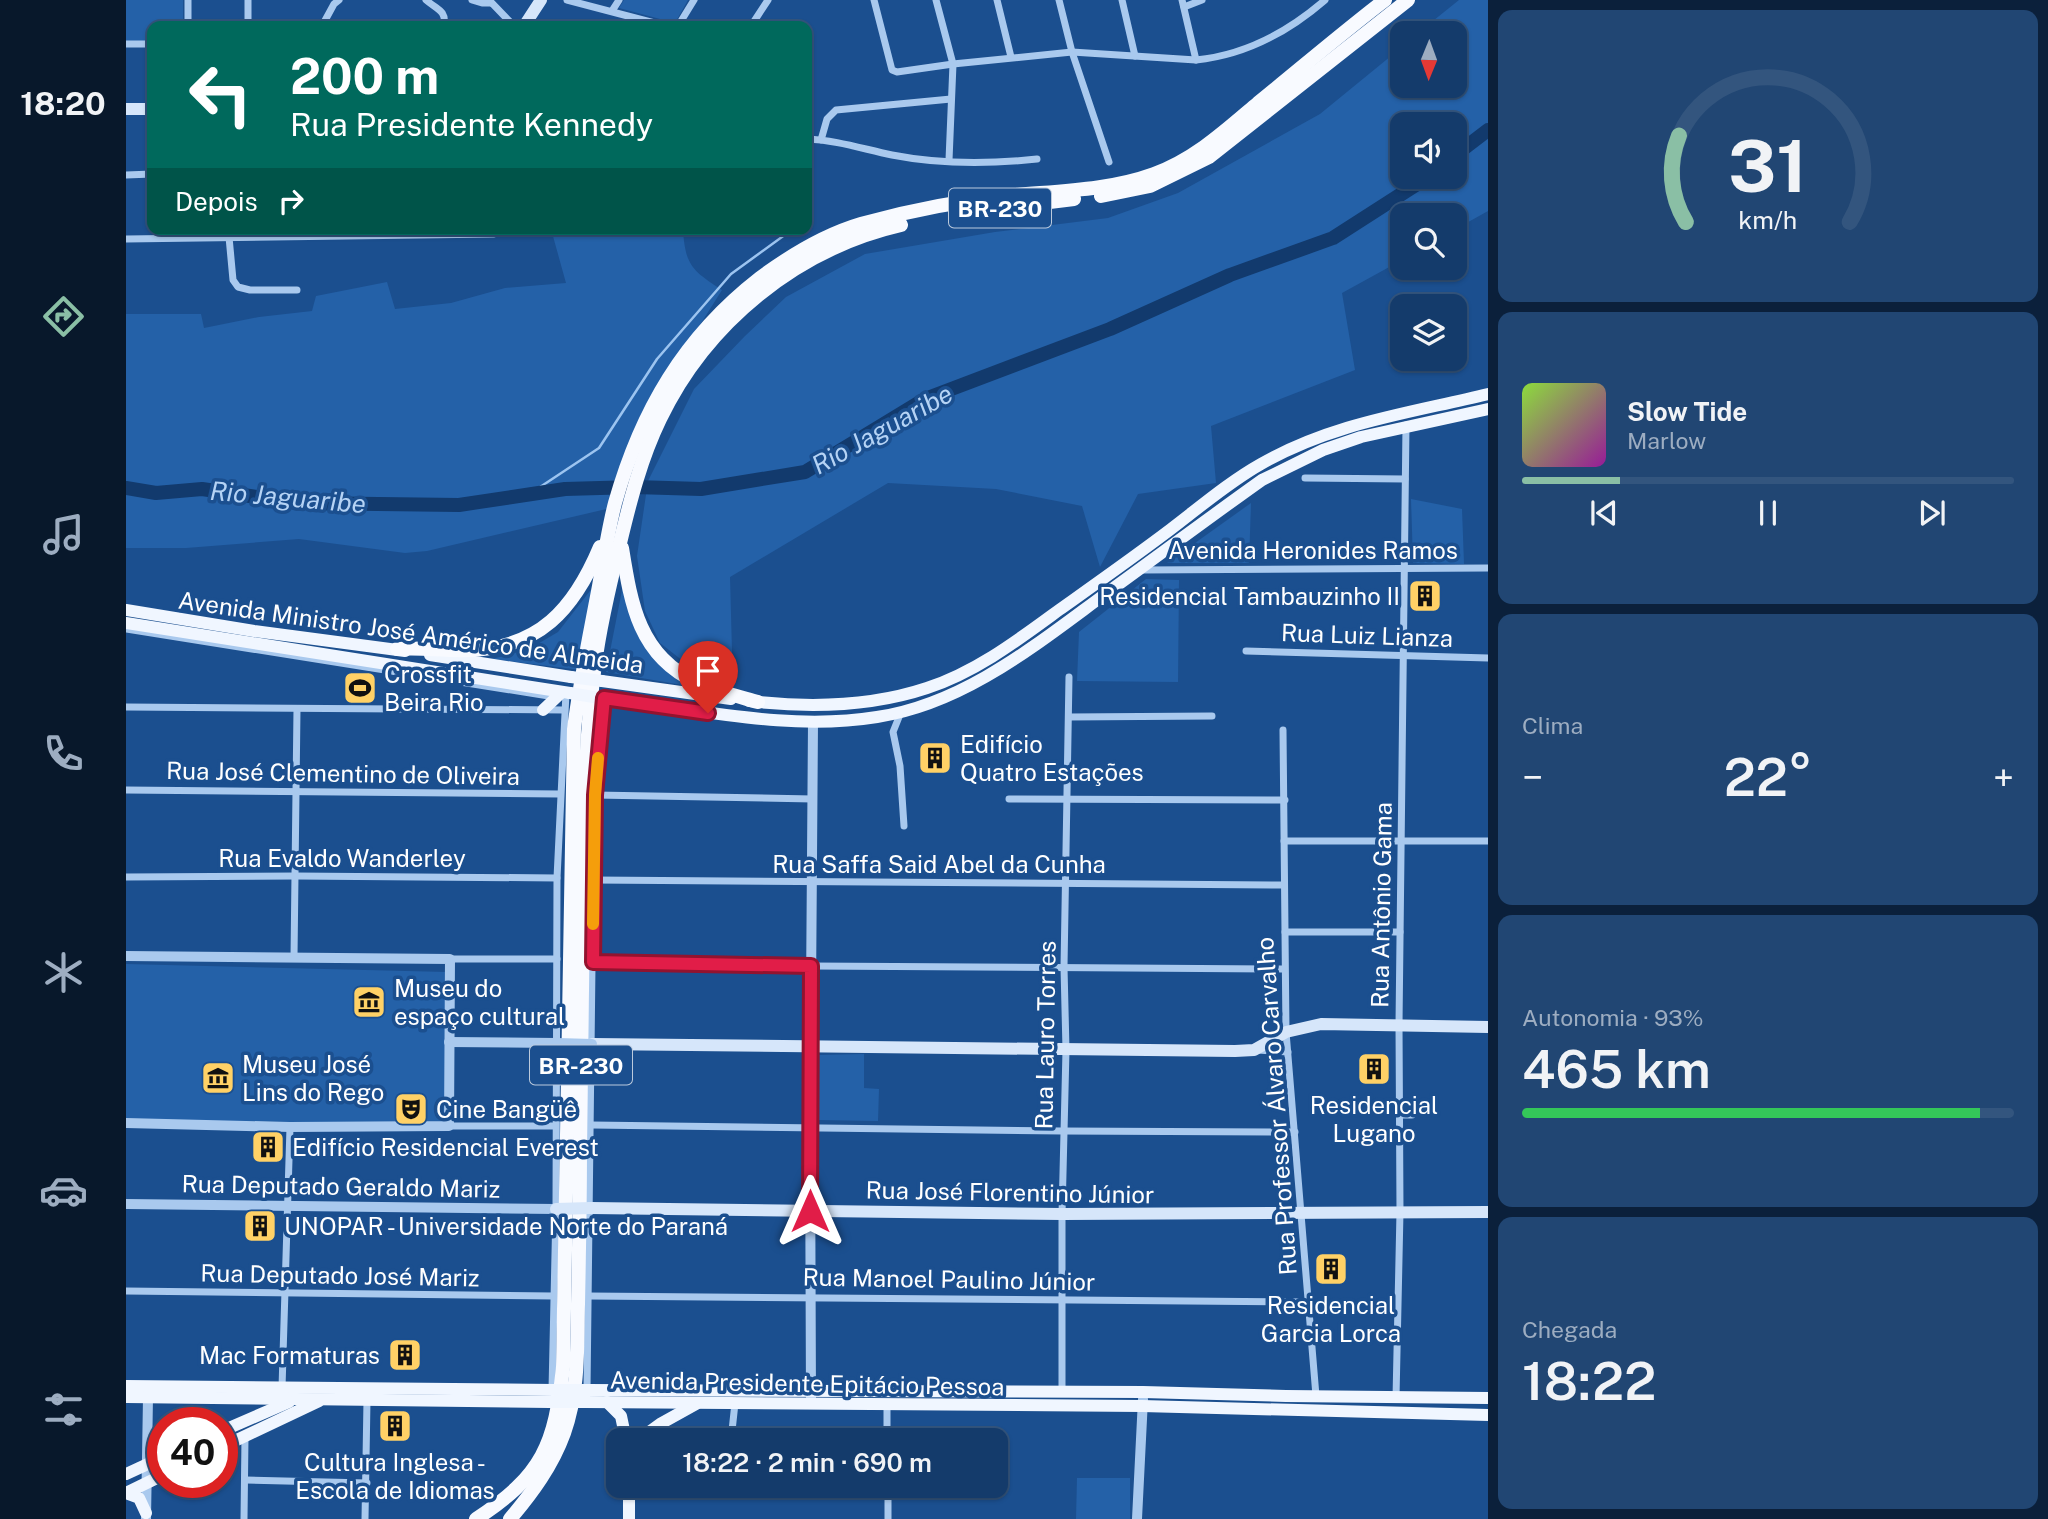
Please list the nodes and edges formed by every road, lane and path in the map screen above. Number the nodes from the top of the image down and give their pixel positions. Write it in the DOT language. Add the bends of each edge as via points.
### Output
graph roads {
  1 [pos="188,0"];
  2 [pos="248,0"];
  3 [pos="340,0"];
  4 [pos="426,0"];
  5 [pos="471,0"];
  6 [pos="541,0"];
  7 [pos="568,0"];
  8 [pos="618,0"];
  9 [pos="694,0"];
  10 [pos="768,0"];
  11 [pos="874,0"];
  12 [pos="936,0"];
  13 [pos="997,0"];
  14 [pos="1059,0"];
  15 [pos="1122,0"];
  16 [pos="1202,0"];
  17 [pos="1325,0"];
  18 [pos="1385,0"];
  19 [pos="1408,0"];
  20 [pos="490,1"];
  21 [pos="1183,3"];
  22 [pos="612,11"];
  23 [pos="188,21"];
  24 [pos="248,21"];
  25 [pos="325,21"];
  26 [pos="444,21"];
  27 [pos="509,21"];
  28 [pos="527,21"];
  29 [pos="648,21"];
  30 [pos="681,21"];
  31 [pos="754,21"];
  32 [pos="126,44"];
  33 [pos="147,44"];
  34 [pos="1072,52"];
  35 [pos="1135,56"];
  36 [pos="1011,57"];
  37 [pos="1196,60"];
  38 [pos="953,64"];
  39 [pos="951,99"];
  40 [pos="126,101"];
  41 [pos="126,109"];
  42 [pos="147,109"];
  43 [pos="812,139"];
  44 [pos="821,140"];
  45 [pos="1037,159"];
  46 [pos="949,160"];
  47 [pos="1109,162"];
  48 [pos="147,174"];
  49 [pos="126,175"];
  50 [pos="308,235"];
  51 [pos="229,237"];
  52 [pos="126,239"];
  53 [pos="297,290"];
  54 [pos="1488,394"];
  55 [pos="1488,409"];
  56 [pos="1405,412"];
  57 [pos="1406,426"];
  58 [pos="635,464"];
  59 [pos="1305,478"];
  60 [pos="1405,479"];
  61 [pos="622,505"];
  62 [pos="611,520"];
  63 [pos="621,540"];
  64 [pos="1488,568"];
  65 [pos="1405,569"];
  66 [pos="1138,570"];
  67 [pos="126,610"];
  68 [pos="126,623"];
  69 [pos="126,629"];
  70 [pos="256,638"];
  71 [pos="397,649"];
  72 [pos="1245,651"];
  73 [pos="1404,656"];
  74 [pos="1488,658"];
  75 [pos="1069,677"];
  76 [pos="563,694"];
  77 [pos="601,698"];
  78 [pos="758,702"];
  79 [pos="126,707"];
  80 [pos="297,709"];
  81 [pos="542,710"];
  82 [pos="564,710"];
  83 [pos="901,712"];
  84 [pos="1212,716"];
  85 [pos="878,717"];
  86 [pos="1069,717"];
  87 [pos="813,722"];
  88 [pos="1283,730"];
  89 [pos="893,732"];
  90 [pos="126,790"];
  91 [pos="296,793"];
  92 [pos="559,794"];
  93 [pos="595,795"];
  94 [pos="813,799"];
  95 [pos="1009,799"];
  96 [pos="1285,800"];
  97 [pos="1067,801"];
  98 [pos="904,826"];
  99 [pos="1284,841"];
  100 [pos="1401,841"];
  101 [pos="1488,841"];
  102 [pos="296,876"];
  103 [pos="126,877"];
  104 [pos="557,878"];
  105 [pos="593,880"];
  106 [pos="812,883"];
  107 [pos="1066,884"];
  108 [pos="1284,886"];
  109 [pos="1284,932"];
  110 [pos="1400,932"];
  111 [pos="126,956"];
  112 [pos="293,957"];
  113 [pos="557,959"];
  114 [pos="450,960"];
  115 [pos="593,962"];
  116 [pos="811,966"];
  117 [pos="1064,967"];
  118 [pos="1284,969"];
  119 [pos="1399,1025"];
  120 [pos="1488,1027"];
  121 [pos="1286,1032"];
  122 [pos="449,1042"];
  123 [pos="557,1043"];
  124 [pos="592,1044"];
  125 [pos="810,1047"];
  126 [pos="1066,1050"];
  127 [pos="1254,1050"];
  128 [pos="1288,1052"];
  129 [pos="1399,1115"];
  130 [pos="1412,1115"];
  131 [pos="126,1124"];
  132 [pos="592,1125"];
  133 [pos="449,1126"];
  134 [pos="555,1126"];
  135 [pos="290,1127"];
  136 [pos="810,1128"];
  137 [pos="1062,1131"];
  138 [pos="1295,1132"];
  139 [pos="126,1204"];
  140 [pos="287,1206"];
  141 [pos="591,1208"];
  142 [pos="556,1209"];
  143 [pos="810,1211"];
  144 [pos="1400,1212"];
  145 [pos="1488,1212"];
  146 [pos="1062,1214"];
  147 [pos="1302,1214"];
  148 [pos="126,1291"];
  149 [pos="283,1294"];
  150 [pos="553,1296"];
  151 [pos="589,1296"];
  152 [pos="810,1296"];
  153 [pos="1063,1300"];
  154 [pos="1308,1302"];
  155 [pos="126,1386"];
  156 [pos="282,1389"];
  157 [pos="309,1389"];
  158 [pos="1143,1392"];
  159 [pos="1062,1393"];
  160 [pos="552,1394"];
  161 [pos="148,1396"];
  162 [pos="587,1396"];
  163 [pos="1316,1396"];
  164 [pos="126,1397"];
  165 [pos="811,1398"];
  166 [pos="1396,1398"];
  167 [pos="1488,1398"];
  168 [pos="296,1399"];
  169 [pos="323,1399"];
  170 [pos="367,1400"];
  171 [pos="607,1402"];
  172 [pos="696,1403"];
  173 [pos="735,1403"];
  174 [pos="887,1405"];
  175 [pos="1142,1406"];
  176 [pos="148,1407"];
  177 [pos="1488,1415"];
  178 [pos="238,1424"];
  179 [pos="624,1428"];
  180 [pos="654,1428"];
  181 [pos="732,1428"];
  182 [pos="887,1428"];
  183 [pos="245,1436"];
  184 [pos="238,1439"];
  185 [pos="147,1465"];
  186 [pos="126,1474"];
  187 [pos="246,1480"];
  188 [pos="146,1483"];
  189 [pos="367,1483"];
  190 [pos="126,1493"];
  191 [pos="629,1498"];
  192 [pos="888,1498"];
  193 [pos="146,1516"];
  194 [pos="244,1519"];
  195 [pos="365,1519"];
  196 [pos="476,1519"];
  197 [pos="510,1519"];
  198 [pos="629,1519"];
  199 [pos="888,1519"];
  200 [pos="1137,1519"];
  1 -- 23 [label="street"];
  2 -- 24 [label="street"];
  3 -- 25 [label="street"];
  4 -- 26 [label="street" via="439,8"];
  5 -- 20 [label="street"];
  6 -- 28 [label="main road"];
  7 -- 22 [label="street"];
  8 -- 22 [label="street"];
  9 -- 30 [label="street"];
  10 -- 31 [label="street"];
  11 -- 38 [label="street" via="892,70"];
  12 -- 38 [label="street"];
  13 -- 36 [label="street"];
  14 -- 34 [label="street"];
  15 -- 35 [label="street"];
  16 -- 21 [label="street"];
  17 -- 37 [label="street" via="1258,45"];
  18 -- 58 [label="highway, BR-230" via="1219,137 1152,175 1103,186 936,207 862,224 799,251 741,293 707,325 648,414"];
  19 -- 58 [label="highway, BR-230" via="1219,151 1166,179 1118,193 943,215 886,228 809,259 754,298 710,342 673,394"];
  20 -- 27 [label="street"];
  21 -- 37 [label="street"];
  22 -- 29 [label="street"];
  32 -- 33 [label="street"];
  34 -- 35 [label="street"];
  34 -- 36 [label="street"];
  34 -- 47 [label="street"];
  35 -- 37 [label="street"];
  36 -- 38 [label="street"];
  38 -- 39 [label="street"];
  39 -- 44 [label="street" via="836,110 827,119"];
  39 -- 46 [label="street"];
  40 -- 41 [label="street"];
  41 -- 42 [label="main road"];
  43 -- 44 [label="street"];
  44 -- 46 [label="street" via="894,155"];
  45 -- 46 [label="street" via="1000,163"];
  48 -- 49 [label="street"];
  50 -- 51 [label="street"];
  51 -- 52 [label="street"];
  51 -- 53 [label="street" via="233,280 238,287"];
  54 -- 56 [label="main road, Avenida Ministro José Américo de Almeida"];
  55 -- 57 [label="main road, Avenida Ministro José Américo de Almeida"];
  56 -- 57 [label="street, Rua Antônio Gama"];
  56 -- 78 [label="main road, Avenida Ministro José Américo de Almeida" via="1327,433 1259,465 1013,643 964,673 929,688 862,702"];
  57 -- 60 [label="street, Rua Antônio Gama"];
  57 -- 66 [label="main road, Avenida Ministro José Américo de Almeida" via="1323,450 1284,468"];
  58 -- 61 [label="highway, BR-230"];
  59 -- 60 [label="street"];
  60 -- 65 [label="street, Rua Antônio Gama"];
  61 -- 62 [label="highway, BR-230"];
  61 -- 63 [label="highway, BR-230"];
  62 -- 71 [label="highway" via="583,585 558,616 532,636 491,649"];
  62 -- 196 [label="highway, BR-230" via="574,729 560,1398 557,1420 542,1457 515,1491"];
  63 -- 78 [label="highway" via="634,611 654,651 695,681"];
  63 -- 197 [label="highway, BR-230" via="595,661 585,789 575,1388 550,1464"];
  64 -- 65 [label="street, Avenida Heronides Ramos"];
  65 -- 66 [label="street, Avenida Heronides Ramos"];
  65 -- 73 [label="street, Rua Antônio Gama"];
  66 -- 83 [label="main road, Avenida Ministro José Américo de Almeida" via="994,672"];
  67 -- 70 [label="main road, Avenida Ministro José Américo de Almeida"];
  68 -- 70 [label="main road, Avenida Ministro José Américo de Almeida"];
  69 -- 76 [label="street"];
  70 -- 71 [label="main road, Avenida Ministro José Américo de Almeida"];
  70 -- 76 [label="main road, Avenida Ministro José Américo de Almeida"];
  71 -- 78 [label="main road, Avenida Ministro José Américo de Almeida, bridge"];
  72 -- 73 [label="street, Rua Luiz Lianza"];
  73 -- 74 [label="street, Rua Luiz Lianza"];
  73 -- 100 [label="street, Rua Antônio Gama"];
  75 -- 86 [label="street, Rua Lauro Torres"];
  76 -- 77 [label="main road, Avenida Ministro José Américo de Almeida, bridge"];
  76 -- 81 [label="main road"];
  76 -- 82 [label="street"];
  77 -- 87 [label="main road, Avenida Ministro José Américo de Almeida"];
  77 -- 93 [label="street"];
  79 -- 80 [label="street"];
  80 -- 81 [label="street"];
  80 -- 91 [label="street"];
  81 -- 82 [label="street"];
  82 -- 92 [label="street"];
  83 -- 85 [label="main road, Avenida Ministro José Américo de Almeida"];
  83 -- 89 [label="street"];
  84 -- 86 [label="street"];
  85 -- 87 [label="main road, Avenida Ministro José Américo de Almeida"];
  85 -- 89 [label="street"];
  86 -- 97 [label="street, Rua Lauro Torres"];
  87 -- 94 [label="street"];
  88 -- 96 [label="street, Rua Professor Álvaro Carvalho"];
  89 -- 98 [label="street"];
  90 -- 91 [label="street, Rua José Clementino de Oliveira"];
  91 -- 92 [label="street, Rua José Clementino de Oliveira"];
  91 -- 102 [label="street"];
  92 -- 104 [label="street"];
  93 -- 94 [label="street"];
  93 -- 105 [label="street"];
  94 -- 106 [label="street"];
  95 -- 97 [label="street"];
  96 -- 97 [label="street"];
  96 -- 99 [label="street, Rua Professor Álvaro Carvalho"];
  97 -- 107 [label="street, Rua Lauro Torres"];
  99 -- 100 [label="street"];
  99 -- 108 [label="street, Rua Professor Álvaro Carvalho"];
  100 -- 101 [label="street"];
  100 -- 110 [label="street, Rua Antônio Gama"];
  102 -- 103 [label="street, Rua Evaldo Wanderley"];
  102 -- 104 [label="street, Rua Evaldo Wanderley"];
  102 -- 112 [label="street"];
  104 -- 113 [label="street"];
  105 -- 106 [label="street, Rua Saffa Said Abel da Cunha"];
  105 -- 115 [label="street"];
  106 -- 107 [label="street, Rua Saffa Said Abel da Cunha"];
  106 -- 116 [label="street"];
  107 -- 108 [label="street, Rua Saffa Said Abel da Cunha"];
  107 -- 117 [label="street, Rua Lauro Torres"];
  108 -- 109 [label="street, Rua Professor Álvaro Carvalho"];
  109 -- 110 [label="street"];
  109 -- 118 [label="street, Rua Professor Álvaro Carvalho"];
  110 -- 119 [label="street, Rua Antônio Gama"];
  111 -- 112 [label="street"];
  112 -- 114 [label="street"];
  113 -- 114 [label="street"];
  113 -- 123 [label="street"];
  114 -- 122 [label="street"];
  115 -- 116 [label="street"];
  115 -- 124 [label="street"];
  116 -- 117 [label="street"];
  116 -- 125 [label="street"];
  117 -- 118 [label="street"];
  117 -- 126 [label="street, Rua Lauro Torres"];
  118 -- 121 [label="street, Rua Professor Álvaro Carvalho"];
  119 -- 120 [label="main road"];
  119 -- 121 [label="main road" via="1321,1024"];
  119 -- 129 [label="street, Rua Antônio Gama"];
  121 -- 127 [label="main road"];
  121 -- 128 [label="street, Rua Professor Álvaro Carvalho"];
  122 -- 123 [label="street"];
  122 -- 133 [label="street"];
  123 -- 124 [label="street, bridge"];
  123 -- 134 [label="street"];
  124 -- 125 [label="main road"];
  124 -- 132 [label="street"];
  125 -- 126 [label="main road"];
  125 -- 136 [label="street"];
  126 -- 127 [label="main road"];
  126 -- 137 [label="street, Rua Lauro Torres"];
  127 -- 128 [label="street"];
  128 -- 138 [label="street, Rua Professor Álvaro Carvalho"];
  129 -- 130 [label="street"];
  129 -- 144 [label="street, Rua Antônio Gama"];
  131 -- 135 [label="street"];
  132 -- 136 [label="street"];
  132 -- 141 [label="street"];
  133 -- 134 [label="street"];
  133 -- 135 [label="street"];
  134 -- 142 [label="street"];
  135 -- 140 [label="street"];
  136 -- 137 [label="street"];
  136 -- 143 [label="street"];
  137 -- 138 [label="street"];
  137 -- 146 [label="street, Rua Lauro Torres"];
  138 -- 147 [label="street, Rua Professor Álvaro Carvalho"];
  139 -- 140 [label="street, Rua Deputado Geraldo Mariz"];
  140 -- 142 [label="street, Rua Deputado Geraldo Mariz"];
  140 -- 149 [label="street"];
  141 -- 142 [label="main road, Rua José Florentino Júnior, bridge"];
  141 -- 143 [label="main road, Rua José Florentino Júnior"];
  141 -- 151 [label="street"];
  142 -- 150 [label="street"];
  143 -- 146 [label="main road, Rua José Florentino Júnior"];
  143 -- 152 [label="street"];
  144 -- 145 [label="main road, Rua José Florentino Júnior"];
  144 -- 147 [label="main road, Rua José Florentino Júnior"];
  144 -- 166 [label="street, Rua Antônio Gama"];
  146 -- 147 [label="main road, Rua José Florentino Júnior"];
  146 -- 153 [label="street, Rua Lauro Torres"];
  147 -- 154 [label="street, Rua Professor Álvaro Carvalho"];
  148 -- 149 [label="street, Rua Deputado José Mariz"];
  149 -- 150 [label="street, Rua Deputado José Mariz"];
  149 -- 156 [label="street"];
  150 -- 160 [label="street"];
  151 -- 152 [label="street, Rua Manoel Paulino Júnior"];
  151 -- 162 [label="street"];
  152 -- 153 [label="street, Rua Manoel Paulino Júnior"];
  152 -- 165 [label="street"];
  153 -- 154 [label="street, Rua Manoel Paulino Júnior"];
  153 -- 159 [label="street, Rua Lauro Torres"];
  154 -- 163 [label="street, Rua Professor Álvaro Carvalho"];
  155 -- 156 [label="main road, Avenida Presidente Epitácio Pessoa"];
  156 -- 157 [label="main road, Avenida Presidente Epitácio Pessoa"];
  157 -- 160 [label="main road, Avenida Presidente Epitácio Pessoa"];
  157 -- 168 [label="main road"];
  158 -- 159 [label="main road, Avenida Presidente Epitácio Pessoa"];
  158 -- 163 [label="main road, Avenida Presidente Epitácio Pessoa"];
  158 -- 175 [label="street"];
  159 -- 165 [label="main road, Avenida Presidente Epitácio Pessoa"];
  160 -- 162 [label="main road, Avenida Presidente Epitácio Pessoa, bridge"];
  160 -- 170 [label="main road, Avenida Presidente Epitácio Pessoa"];
  161 -- 164 [label="main road, Avenida Presidente Epitácio Pessoa"];
  161 -- 168 [label="main road, Avenida Presidente Epitácio Pessoa"];
  161 -- 176 [label="street"];
  162 -- 165 [label="main road, Avenida Presidente Epitácio Pessoa"];
  162 -- 171 [label="main road, Avenida Presidente Epitácio Pessoa"];
  163 -- 166 [label="main road, Avenida Presidente Epitácio Pessoa"];
  165 -- 173 [label="main road, Avenida Presidente Epitácio Pessoa"];
  165 -- 174 [label="main road, Avenida Presidente Epitácio Pessoa"];
  166 -- 167 [label="main road, Avenida Presidente Epitácio Pessoa"];
  168 -- 169 [label="main road, Avenida Presidente Epitácio Pessoa"];
  168 -- 178 [label="main road"];
  169 -- 170 [label="main road, Avenida Presidente Epitácio Pessoa"];
  169 -- 183 [label="main road"];
  170 -- 189 [label="street"];
  171 -- 172 [label="main road, Avenida Presidente Epitácio Pessoa"];
  171 -- 179 [label="main road" via="621,1416"];
  172 -- 173 [label="main road, Avenida Presidente Epitácio Pessoa"];
  172 -- 180 [label="main road"];
  173 -- 181 [label="street"];
  174 -- 175 [label="main road, Avenida Presidente Epitácio Pessoa"];
  174 -- 182 [label="street"];
  175 -- 177 [label="main road, Avenida Presidente Epitácio Pessoa"];
  175 -- 200 [label="street"];
  183 -- 184 [label="main road"];
  183 -- 187 [label="street"];
  185 -- 186 [label="main road"];
  185 -- 188 [label="street"];
  187 -- 189 [label="street"];
  187 -- 194 [label="street"];
  188 -- 190 [label="main road"];
  188 -- 193 [label="street"];
  189 -- 195 [label="street"];
  190 -- 193 [label="main road" via="139,1498"];
  191 -- 198 [label="main road"];
  192 -- 199 [label="street"];
}
